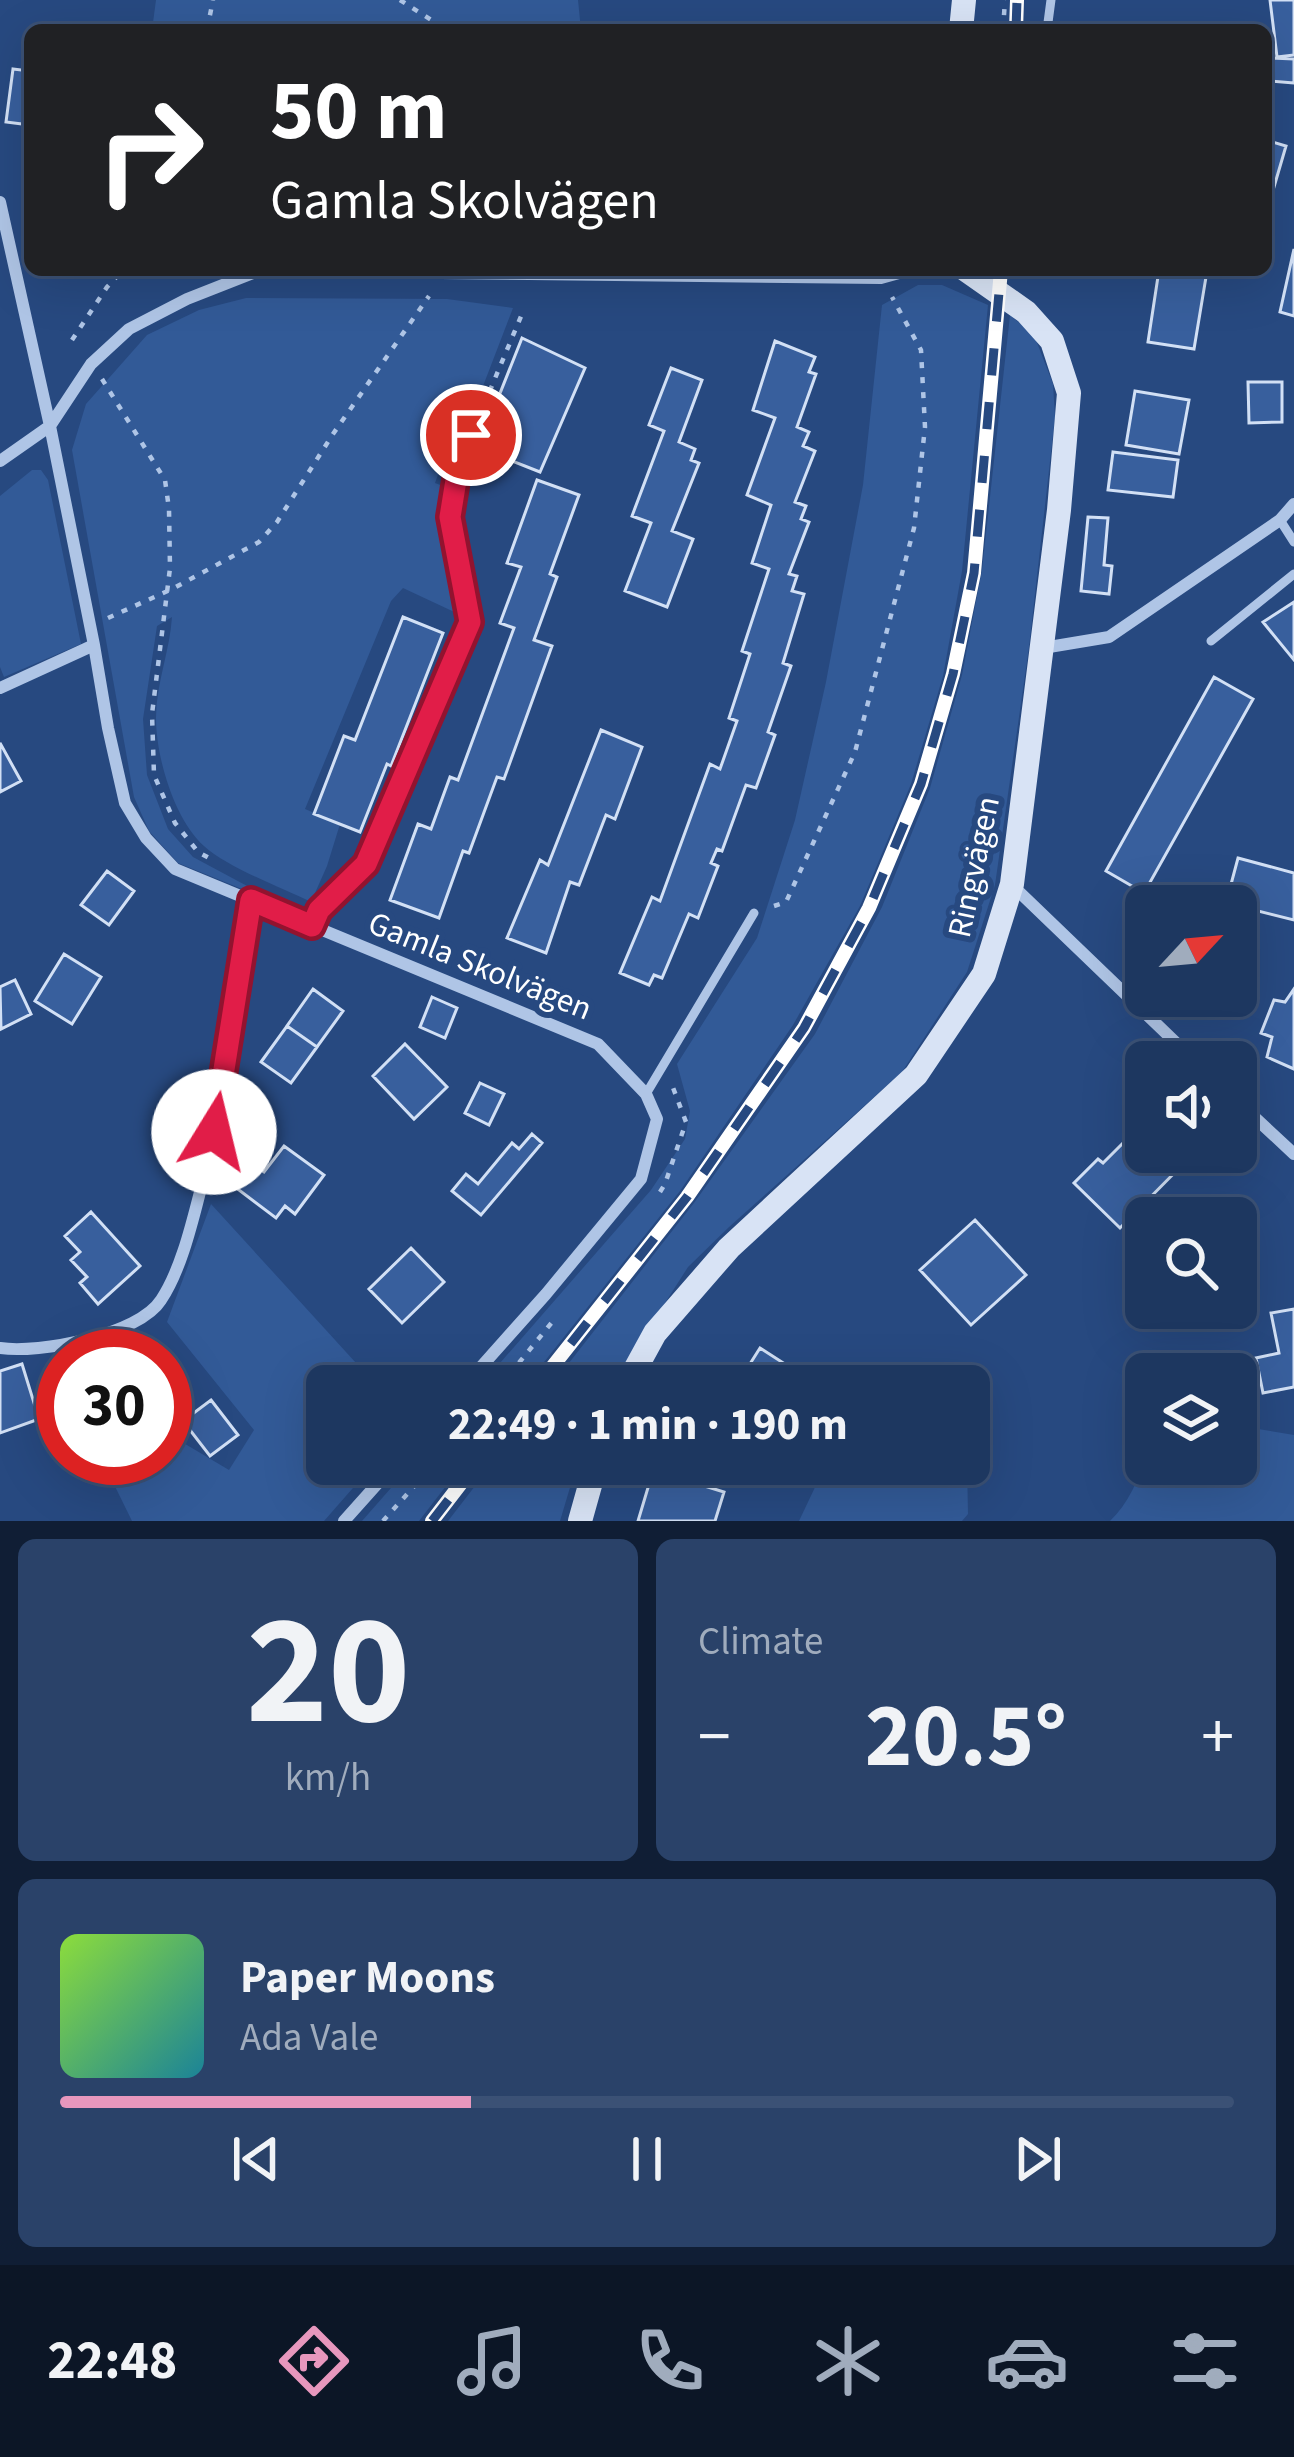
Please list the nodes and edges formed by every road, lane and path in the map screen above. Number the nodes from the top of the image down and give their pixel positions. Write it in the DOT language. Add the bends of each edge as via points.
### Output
graph roads {
  1 [pos="400,0"];
  2 [pos="438,24"];
  3 [pos="0,202"];
  4 [pos="117,276"];
  5 [pos="246,276"];
  6 [pos="443,276"];
  7 [pos="736,276"];
  8 [pos="888,276"];
  9 [pos="974,276"];
  10 [pos="881,278"];
  11 [pos="522,314"];
  12 [pos="72,340"];
  13 [pos="102,379"];
  14 [pos="50,426"];
  15 [pos="471,435"];
  16 [pos="0,460"];
  17 [pos="1294,504"];
  18 [pos="1280,520"];
  19 [pos="1294,542"];
  20 [pos="1294,574"];
  21 [pos="166,592"];
  22 [pos="90,626"];
  23 [pos="1211,641"];
  24 [pos="94,645"];
  25 [pos="1043,647"];
  26 [pos="0,688"];
  27 [pos="218,864"];
  28 [pos="1012,884"];
  29 [pos="251,900"];
  30 [pos="754,913"];
  31 [pos="312,926"];
  32 [pos="1174,1041"];
  33 [pos="646,1094"];
  34 [pos="1257,1120"];
  35 [pos="1294,1154"];
  36 [pos="0,1348"];
  37 [pos="482,1365"];
  38 [pos="637,1365"];
  39 [pos="376,1485"];
  40 [pos="415,1485"];
  41 [pos="590,1485"];
  42 [pos="344,1521"];
  43 [pos="383,1521"];
  44 [pos="580,1521"];
  1 -- 2 [label="path"];
  3 -- 14 [label="street"];
  4 -- 12 [label="path"];
  5 -- 14 [label="street" via="129,328 91,364"];
  6 -- 21 [label="path" via="268,532"];
  7 -- 10 [label="street"];
  8 -- 10 [label="street"];
  9 -- 25 [label="street, Ringvägen" via="1052,341 1069,393"];
  10 -- 30 [label="path" via="921,350 925,427 914,528 855,752 786,902"];
  11 -- 15 [label="path"];
  13 -- 21 [label="path" via="165,480"];
  14 -- 16 [label="street"];
  14 -- 22 [label="street, Gamla Skolvägen"];
  15 -- 31 [label="lane" via="450,517 470,622 366,864"];
  17 -- 18 [label="street"];
  18 -- 19 [label="lane"];
  18 -- 25 [label="street" via="1109,638"];
  20 -- 23 [label="lane"];
  21 -- 22 [label="path"];
  21 -- 27 [label="path" via="154,775 175,823"];
  22 -- 24 [label="street, Gamla Skolvägen"];
  24 -- 26 [label="street"];
  24 -- 29 [label="street, Gamla Skolvägen" via="125,803 146,838 176,869"];
  25 -- 28 [label="street, Ringvägen"];
  28 -- 32 [label="street"];
  28 -- 38 [label="street, Ringvägen" via="984,974 916,1076 729,1247"];
  29 -- 31 [label="street, Gamla Skolvägen"];
  29 -- 36 [label="street" via="214,1132 189,1237 160,1304 130,1325 67,1343"];
  30 -- 33 [label="lane"];
  31 -- 33 [label="street, Gamla Skolvägen" via="598,1044"];
  33 -- 37 [label="street" via="657,1119 641,1179"];
  34 -- 35 [label="street"];
  39 -- 42 [label="street"];
  40 -- 43 [label="path"];
  41 -- 44 [label="street"];
}
